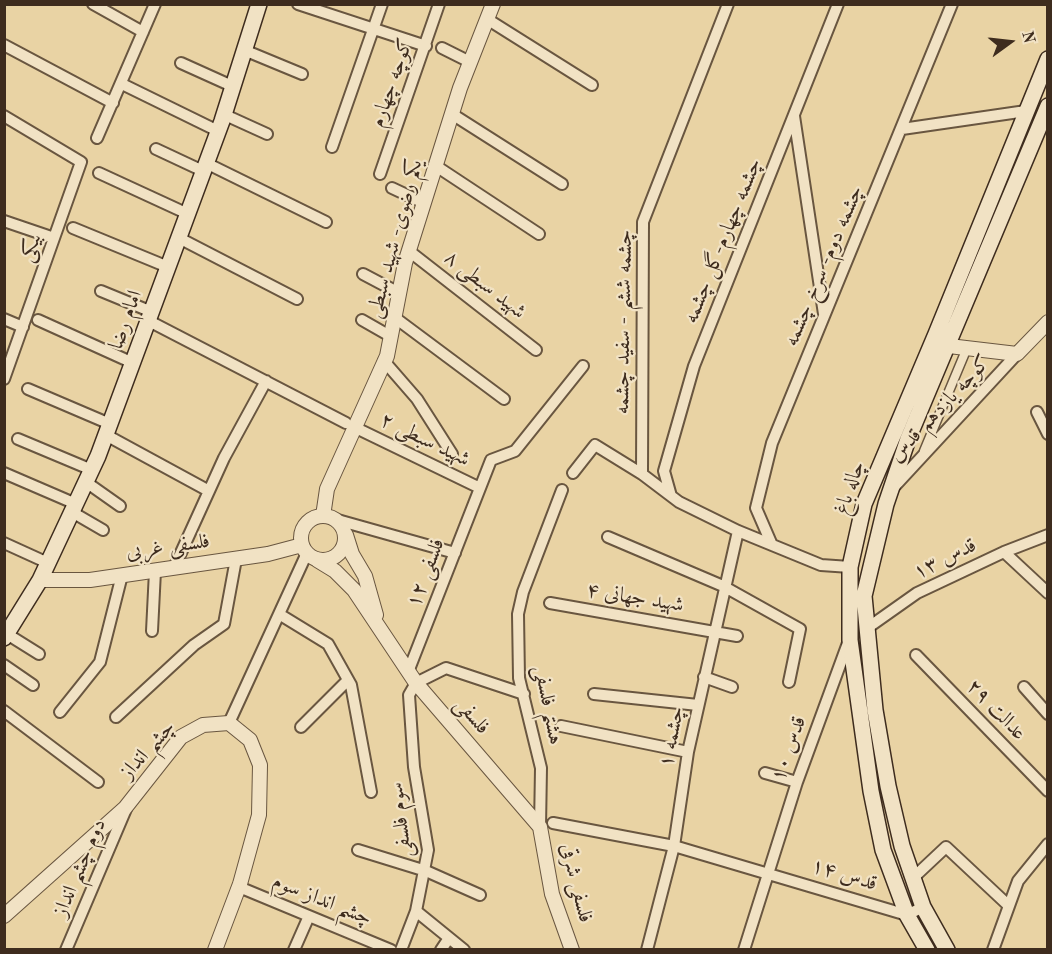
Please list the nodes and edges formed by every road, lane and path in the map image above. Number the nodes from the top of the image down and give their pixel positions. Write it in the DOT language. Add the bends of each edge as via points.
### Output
graph roads {
  1 [pos="93,4"];
  2 [pos="155,4"];
  3 [pos="259,4"];
  4 [pos="298,4"];
  5 [pos="382,4"];
  6 [pos="440,4"];
  7 [pos="493,4"];
  8 [pos="728,4"];
  9 [pos="837,4"];
  10 [pos="952,4"];
  11 [pos="487,19"];
  12 [pos="374,28"];
  13 [pos="143,32"];
  14 [pos="4,45"];
  15 [pos="426,46"];
  16 [pos="442,48"];
  17 [pos="244,50"];
  18 [pos="1047,58"];
  19 [pos="470,62"];
  20 [pos="182,63"];
  21 [pos="302,74"];
  22 [pos="122,84"];
  23 [pos="592,85"];
  24 [pos="232,86"];
  25 [pos="113,103"];
  26 [pos="1047,106"];
  27 [pos="1026,111"];
  28 [pos="224,114"];
  29 [pos="452,114"];
  30 [pos="794,115"];
  31 [pos="4,116"];
  32 [pos="902,129"];
  33 [pos="218,131"];
  34 [pos="267,134"];
  35 [pos="97,138"];
  36 [pos="332,147"];
  37 [pos="156,149"];
  38 [pos="436,166"];
  39 [pos="205,167"];
  40 [pos="99,173"];
  41 [pos="380,174"];
  42 [pos="562,184"];
  43 [pos="392,188"];
  44 [pos="424,203"];
  45 [pos="188,214"];
  46 [pos="4,221"];
  47 [pos="326,222"];
  48 [pos="73,228"];
  49 [pos="539,234"];
  50 [pos="54,238"];
  51 [pos="179,238"];
  52 [pos="409,251"];
  53 [pos="168,267"];
  54 [pos="363,274"];
  55 [pos="101,291"];
  56 [pos="399,293"];
  57 [pos="297,299"];
  58 [pos="824,314"];
  59 [pos="150,316"];
  60 [pos="394,317"];
  61 [pos="4,319"];
  62 [pos="38,320"];
  63 [pos="362,320"];
  64 [pos="1047,322"];
  65 [pos="23,327"];
  66 [pos="390,336"];
  67 [pos="949,345"];
  68 [pos="967,348"];
  69 [pos="536,350"];
  70 [pos="1017,354"];
  71 [pos="384,361"];
  72 [pos="133,363"];
  73 [pos="584,366"];
  74 [pos="4,379"];
  75 [pos="266,381"];
  76 [pos="28,389"];
  77 [pos="504,399"];
  78 [pos="1037,412"];
  79 [pos="350,425"];
  80 [pos="108,430"];
  81 [pos="1047,434"];
  82 [pos="18,439"];
  83 [pos="452,454"];
  84 [pos="921,460"];
  85 [pos="4,473"];
  86 [pos="573,473"];
  87 [pos="642,474"];
  88 [pos="89,476"];
  89 [pos="480,488"];
  90 [pos="562,490"];
  91 [pos="890,490"];
  92 [pos="209,491"];
  93 [pos="671,496"];
  94 [pos="120,506"];
  95 [pos="74,508"];
  96 [pos="329,517"];
  97 [pos="103,530"];
  98 [pos="344,531"];
  99 [pos="738,531"];
  100 [pos="1047,535"];
  101 [pos="608,537"];
  102 [pos="4,543"];
  103 [pos="772,545"];
  104 [pos="309,552"];
  105 [pos="1004,552"];
  106 [pos="455,553"];
  107 [pos="236,559"];
  108 [pos="48,563"];
  109 [pos="850,567"];
  110 [pos="174,568"];
  111 [pos="155,571"];
  112 [pos="122,575"];
  113 [pos="40,580"];
  114 [pos="723,585"];
  115 [pos="1047,593"];
  116 [pos="550,603"];
  117 [pos="279,614"];
  118 [pos="380,626"];
  119 [pos="714,630"];
  120 [pos="866,630"];
  121 [pos="152,631"];
  122 [pos="6,636"];
  123 [pos="737,636"];
  124 [pos="850,640"];
  125 [pos="39,654"];
  126 [pos="916,656"];
  127 [pos="4,665"];
  128 [pos="704,677"];
  129 [pos="412,678"];
  130 [pos="348,680"];
  131 [pos="789,682"];
  132 [pos="33,686"];
  133 [pos="732,687"];
  134 [pos="1024,687"];
  135 [pos="524,694"];
  136 [pos="594,694"];
  137 [pos="698,705"];
  138 [pos="4,711"];
  139 [pos="60,712"];
  140 [pos="1047,714"];
  141 [pos="116,717"];
  142 [pos="229,723"];
  143 [pos="561,726"];
  144 [pos="301,727"];
  145 [pos="688,752"];
  146 [pos="765,773"];
  147 [pos="98,782"];
  148 [pos="797,782"];
  149 [pos="1047,791"];
  150 [pos="371,792"];
  151 [pos="130,801"];
  152 [pos="547,825"];
  153 [pos="1047,844"];
  154 [pos="674,846"];
  155 [pos="358,850"];
  156 [pos="426,871"];
  157 [pos="768,873"];
  158 [pos="913,878"];
  159 [pos="239,887"];
  160 [pos="480,896"];
  161 [pos="1009,906"];
  162 [pos="923,907"];
  163 [pos="416,912"];
  164 [pos="907,915"];
  165 [pos="4,916"];
  166 [pos="309,916"];
  167 [pos="449,938"];
  168 [pos="66,950"];
  169 [pos="215,950"];
  170 [pos="294,950"];
  171 [pos="391,950"];
  172 [pos="401,950"];
  173 [pos="441,950"];
  174 [pos="464,950"];
  175 [pos="572,950"];
  176 [pos="647,950"];
  177 [pos="744,950"];
  178 [pos="927,950"];
  179 [pos="947,950"];
  180 [pos="993,950"];
  1 -- 13 [label="street"];
  2 -- 13 [label="street"];
  3 -- 17 [label="main road, امام رضا"];
  4 -- 12 [label="street"];
  5 -- 12 [label="street"];
  6 -- 15 [label="street, کوچه چهارم"];
  7 -- 11 [label="street, یکم رضوی- شهید سبطی"];
  8 -- 87 [label="street, چشمه ششم - سفید چشمه" via="643,222"];
  9 -- 30 [label="street, چشمه چهارم-گل چشمه"];
  10 -- 32 [label="street, چشمه دوم- سرخ چشمه"];
  11 -- 19 [label="street, یکم رضوی- شهید سبطی"];
  11 -- 23 [label="street"];
  12 -- 15 [label="street"];
  12 -- 36 [label="street"];
  13 -- 22 [label="street"];
  14 -- 25 [label="street"];
  15 -- 41 [label="street, کوچه چهارم"];
  16 -- 19 [label="street"];
  17 -- 21 [label="street"];
  17 -- 24 [label="main road, امام رضا"];
  18 -- 27 [label="main road, چاله باغ"];
  19 -- 29 [label="street, یکم رضوی- شهید سبطی"];
  20 -- 24 [label="street"];
  22 -- 25 [label="street"];
  22 -- 33 [label="street"];
  24 -- 28 [label="main road, امام رضا"];
  25 -- 35 [label="street"];
  26 -- 67 [label="main road, چاله باغ"];
  27 -- 32 [label="street"];
  27 -- 109 [label="main road, چاله باغ" via="864,504"];
  28 -- 33 [label="main road, امام رضا"];
  28 -- 34 [label="street"];
  29 -- 38 [label="street, یکم رضوی- شهید سبطی"];
  29 -- 42 [label="street"];
  30 -- 58 [label="street"];
  30 -- 93 [label="street, چشمه چهارم-گل چشمه" via="694,366 664,471"];
  31 -- 50 [label="street, بیکی" via="81,162"];
  32 -- 58 [label="street, چشمه دوم- سرخ چشمه"];
  33 -- 39 [label="main road, امام رضا"];
  37 -- 39 [label="street"];
  38 -- 44 [label="street, یکم رضوی- شهید سبطی"];
  38 -- 49 [label="street"];
  39 -- 45 [label="main road, امام رضا"];
  39 -- 47 [label="street"];
  40 -- 45 [label="street"];
  43 -- 44 [label="street"];
  44 -- 52 [label="street, یکم رضوی- شهید سبطی"];
  45 -- 51 [label="main road, امام رضا"];
  46 -- 50 [label="street"];
  48 -- 53 [label="street"];
  50 -- 65 [label="street, بیکی"];
  51 -- 53 [label="main road, امام رضا"];
  51 -- 57 [label="street"];
  52 -- 56 [label="street, یکم رضوی- شهید سبطی"];
  52 -- 69 [label="street, ۸ شهید سبطی"];
  53 -- 59 [label="main road, امام رضا"];
  54 -- 56 [label="street"];
  55 -- 59 [label="street, ۲ شهید سبطی"];
  56 -- 60 [label="street, یکم رضوی- شهید سبطی"];
  58 -- 103 [label="street, چشمه دوم- سرخ چشمه" via="772,443 756,508"];
  59 -- 72 [label="main road, امام رضا"];
  59 -- 75 [label="street, ۲ شهید سبطی"];
  60 -- 66 [label="street, یکم رضوی- شهید سبطی"];
  60 -- 77 [label="street"];
  61 -- 65 [label="street"];
  62 -- 72 [label="street"];
  63 -- 66 [label="street"];
  64 -- 70 [label="street"];
  65 -- 74 [label="street, بیکی"];
  66 -- 71 [label="street, یکم رضوی- شهید سبطی"];
  67 -- 68 [label="street"];
  67 -- 91 [label="main road, چاله باغ"];
  68 -- 70 [label="street"];
  68 -- 84 [label="street"];
  70 -- 84 [label="street, کوچه یازدهم قدس"];
  71 -- 79 [label="street, یکم رضوی- شهید سبطی"];
  71 -- 83 [label="street" via="417,399"];
  72 -- 80 [label="main road, امام رضا"];
  73 -- 89 [label="street, ۱۲ فلسفی" via="515,451 491,460"];
  75 -- 79 [label="street, ۲ شهید سبطی"];
  75 -- 92 [label="street"];
  76 -- 80 [label="street"];
  78 -- 81 [label="street"];
  79 -- 89 [label="street, ۲ شهید سبطی"];
  79 -- 96 [label="street, یکم رضوی- شهید سبطی" via="327,489"];
  80 -- 88 [label="main road, امام رضا"];
  80 -- 92 [label="street"];
  82 -- 88 [label="street"];
  84 -- 91 [label="street, کوچه یازدهم قدس"];
  85 -- 95 [label="street"];
  86 -- 87 [label="street" via="595,445"];
  87 -- 93 [label="street"];
  88 -- 94 [label="street"];
  88 -- 95 [label="main road, امام رضا"];
  89 -- 106 [label="street, ۱۲ فلسفی"];
  90 -- 135 [label="street, هشتم فلسفی" via="526,581 518,614 519,678"];
  91 -- 120 [label="main road, چاله باغ" via="864,596"];
  92 -- 110 [label="street"];
  93 -- 99 [label="street"];
  95 -- 97 [label="street"];
  95 -- 108 [label="main road, امام رضا"];
  96 -- 98 [label="street"];
  96 -- 104 [label="street" via="312,518 304,526"];
  96 -- 106 [label="street"];
  98 -- 104 [label="street" via="344,547 330,560"];
  98 -- 118 [label="street" via="365,576"];
  99 -- 103 [label="street"];
  99 -- 114 [label="street, چشمه ۱"];
  100 -- 105 [label="street, قدس ۱۳"];
  101 -- 114 [label="street"];
  102 -- 108 [label="street"];
  103 -- 109 [label="street" via="821,565"];
  104 -- 107 [label="street, فلسفی غربی"];
  104 -- 117 [label="street"];
  104 -- 118 [label="street" via="354,590"];
  105 -- 115 [label="street"];
  105 -- 120 [label="street, قدس ۱۳" via="918,593"];
  106 -- 129 [label="street, ۱۲ فلسفی"];
  107 -- 110 [label="street, فلسفی غربی"];
  107 -- 141 [label="street" via="224,624 194,645"];
  108 -- 113 [label="main road, امام رضا"];
  109 -- 124 [label="main road, چاله باغ"];
  110 -- 111 [label="street, فلسفی غربی"];
  111 -- 112 [label="street, فلسفی غربی"];
  111 -- 121 [label="street"];
  112 -- 113 [label="street, فلسفی غربی" via="90,580"];
  112 -- 139 [label="street" via="100,662"];
  113 -- 122 [label="main road, امام رضا"];
  114 -- 119 [label="street, چشمه ۱"];
  114 -- 131 [label="street" via="800,629"];
  116 -- 119 [label="street, ۴ شهید جهانی"];
  117 -- 130 [label="street" via="328,644"];
  117 -- 142 [label="street"];
  118 -- 129 [label="street, فلسفی"];
  119 -- 123 [label="street, ۴ شهید جهانی"];
  119 -- 128 [label="street, چشمه ۱"];
  120 -- 158 [label="main road, چاله باغ" via="874,710 888,786"];
  122 -- 125 [label="street"];
  124 -- 148 [label="street, قدس ۱۰"];
  124 -- 164 [label="main road, چاله باغ" via="858,712 881,839"];
  126 -- 149 [label="street, عدالت ۲۹"];
  127 -- 132 [label="street"];
  128 -- 133 [label="street"];
  128 -- 137 [label="street, چشمه ۱"];
  129 -- 135 [label="street" via="446,668"];
  129 -- 152 [label="street, فلسفی"];
  129 -- 156 [label="street, سوم فلسفی" via="409,695 414,767 428,850"];
  130 -- 144 [label="street"];
  130 -- 150 [label="street"];
  134 -- 140 [label="street"];
  135 -- 152 [label="street, هشتم فلسفی" via="541,768"];
  136 -- 137 [label="street"];
  137 -- 145 [label="street, چشمه ۱"];
  138 -- 147 [label="street"];
  142 -- 151 [label="street, چشم انداز" via="203,725 182,737"];
  142 -- 159 [label="street" via="250,740 260,765 259,814"];
  143 -- 145 [label="street"];
  145 -- 154 [label="street, چشمه ۱"];
  146 -- 148 [label="street"];
  148 -- 157 [label="street, قدس ۱۰"];
  151 -- 165 [label="street, چشم انداز" via="71,859"];
  151 -- 168 [label="street, دوم چشم انداز"];
  152 -- 154 [label="street, قدس ۱۴"];
  152 -- 175 [label="street, فلسفی شرقی" via="552,894"];
  153 -- 161 [label="street" via="1018,881"];
  154 -- 157 [label="street, قدس ۱۴"];
  154 -- 176 [label="street, چشمه ۱"];
  155 -- 156 [label="street"];
  156 -- 160 [label="street"];
  156 -- 163 [label="street, سوم فلسفی"];
  157 -- 164 [label="street, قدس ۱۴"];
  157 -- 177 [label="street, قدس ۱۰"];
  158 -- 161 [label="street" via="946,847"];
  158 -- 162 [label="main road, چاله باغ"];
  159 -- 166 [label="street, چشم انداز سوم"];
  159 -- 169 [label="street"];
  161 -- 180 [label="street"];
  162 -- 164 [label="street"];
  162 -- 179 [label="main road, چاله باغ"];
  163 -- 167 [label="street"];
  163 -- 172 [label="street, سوم فلسفی"];
  164 -- 178 [label="main road, چاله باغ"];
  166 -- 170 [label="street"];
  166 -- 171 [label="street, چشم انداز سوم"];
  167 -- 173 [label="street"];
  167 -- 174 [label="street"];
}
